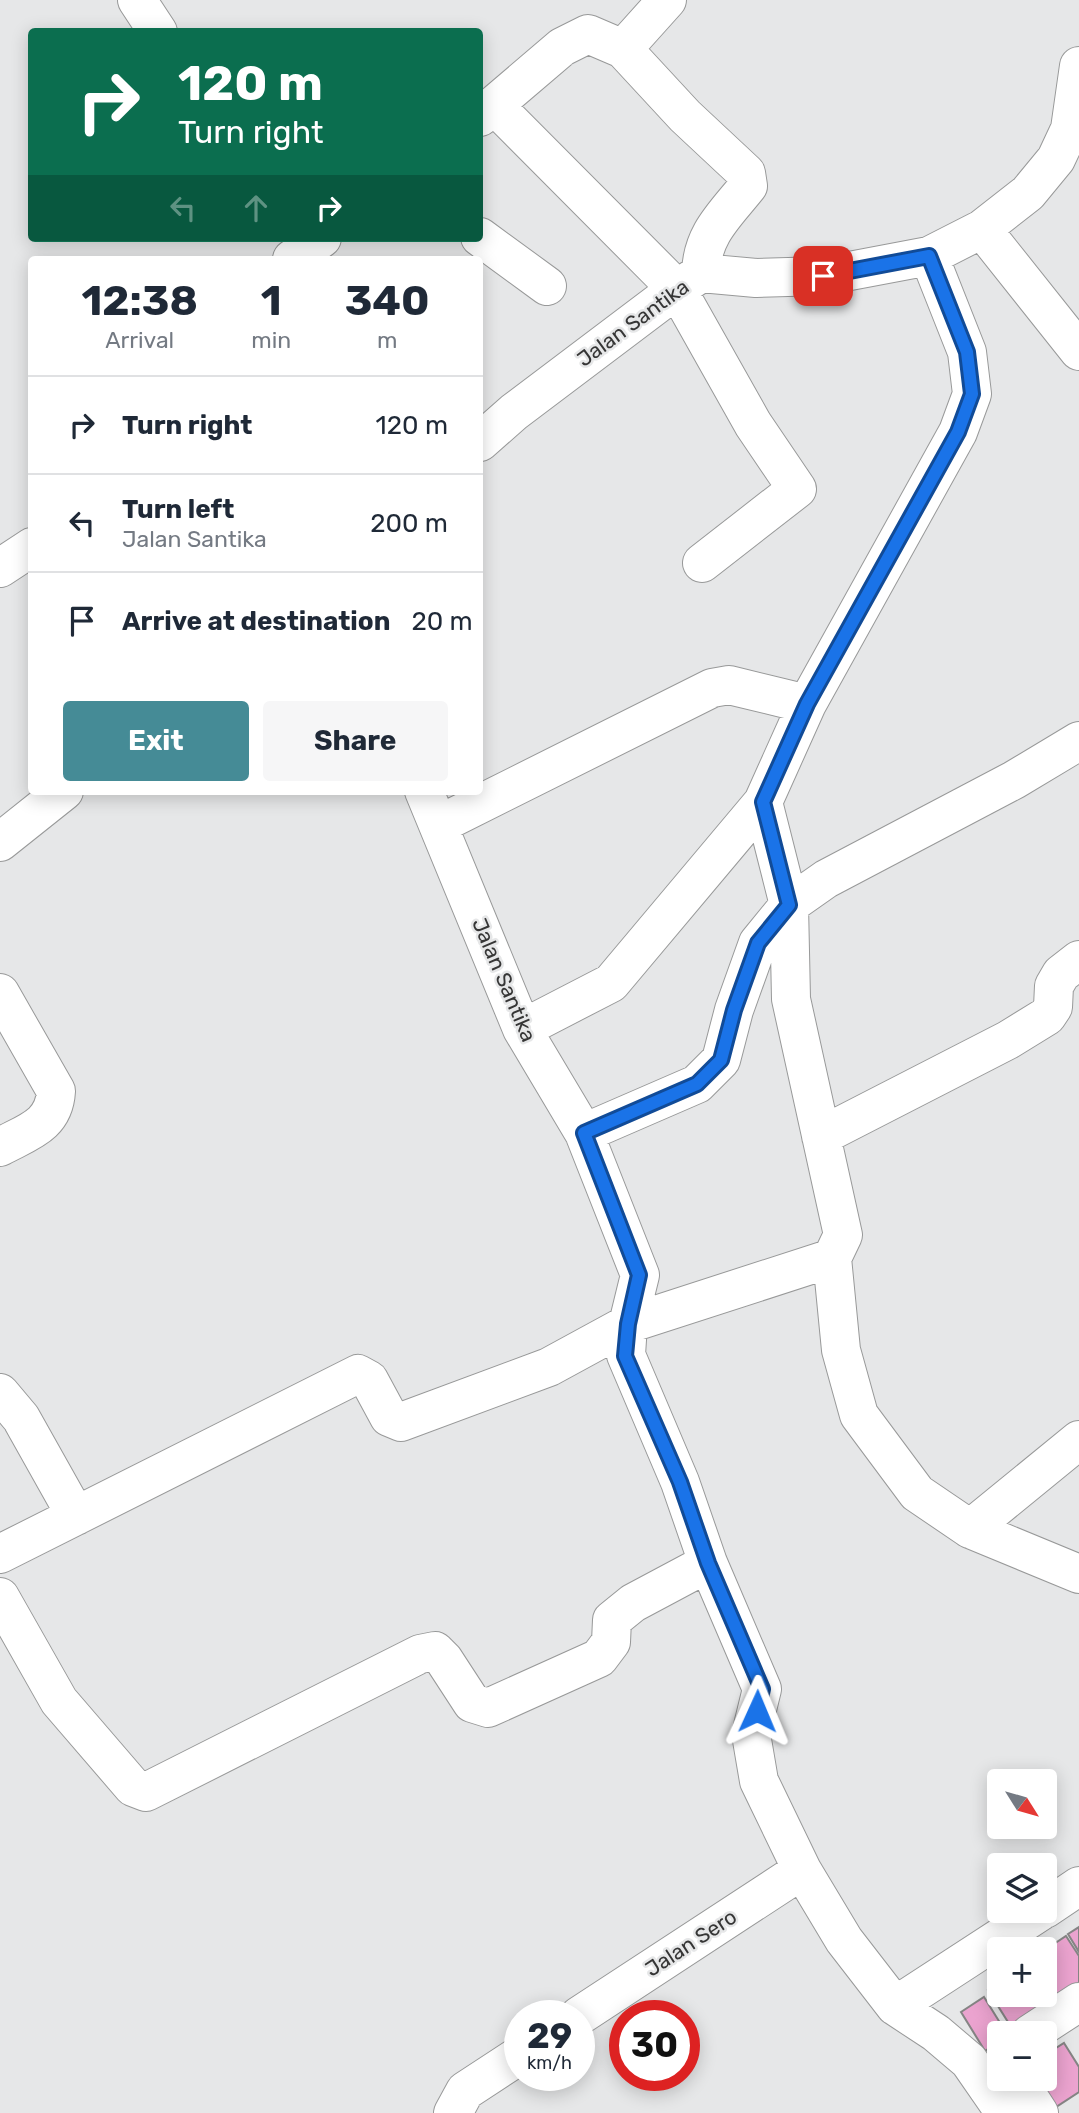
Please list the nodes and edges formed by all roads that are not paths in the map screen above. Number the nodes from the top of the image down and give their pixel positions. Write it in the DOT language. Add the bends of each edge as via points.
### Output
graph roads {
  1 [pos="137,0"];
  2 [pos="667,0"];
  3 [pos="155,28"];
  4 [pos="623,48"];
  5 [pos="1079,66"];
  6 [pos="487,111"];
  7 [pos="982,229"];
  8 [pos="483,239"];
  9 [pos="317,242"];
  10 [pos="296,256"];
  11 [pos="929,256"];
  12 [pos="689,281"];
  13 [pos="547,286"];
  14 [pos="1079,351"];
  15 [pos="483,439"];
  16 [pos="28,550"];
  17 [pos="702,563"];
  18 [pos="0,568"];
  19 [pos="807,704"];
  20 [pos="1079,741"];
  21 [pos="483,786"];
  22 [pos="59,795"];
  23 [pos="462,795"];
  24 [pos="763,802"];
  25 [pos="432,808"];
  26 [pos="0,842"];
  27 [pos="789,905"];
  28 [pos="1079,960"];
  29 [pos="3,1006"];
  30 [pos="522,1028"];
  31 [pos="584,1133"];
  32 [pos="821,1136"];
  33 [pos="0,1147"];
  34 [pos="832,1258"];
  35 [pos="628,1324"];
  36 [pos="0,1393"];
  37 [pos="1079,1440"];
  38 [pos="76,1516"];
  39 [pos="970,1529"];
  40 [pos="0,1554"];
  41 [pos="708,1563"];
  42 [pos="1079,1574"];
  43 [pos="0,1597"];
  44 [pos="802,1870"];
  45 [pos="1079,1886"];
  46 [pos="1057,1901"];
  47 [pos="1023,1923"];
  48 [pos="1079,2002"];
  49 [pos="595,2006"];
  50 [pos="895,2006"];
  51 [pos="1050,2021"];
  52 [pos="504,2065"];
  53 [pos="1025,2091"];
  54 [pos="453,2113"];
  55 [pos="1005,2113"];
  56 [pos="1039,2113"];
  1 -- 3 [label="street"];
  2 -- 4 [label="street"];
  4 -- 6 [label="street" via="588,34 562,47"];
  4 -- 12 [label="street" via="685,116 746,173 748,186 711,232"];
  5 -- 7 [label="street, Jalan Santika" via="1070,129 1056,159 1028,193"];
  6 -- 12 [label="street"];
  7 -- 11 [label="street, Jalan Santika"];
  7 -- 14 [label="street"];
  8 -- 13 [label="street"];
  9 -- 10 [label="street"];
  11 -- 12 [label="street, Jalan Santika" via="823,276"];
  11 -- 19 [label="street" via="967,352 972,394 958,432"];
  12 -- 15 [label="street, Jalan Santika"];
  12 -- 17 [label="street" via="753,424 797,489"];
  16 -- 18 [label="street"];
  19 -- 21 [label="street" via="729,685 712,688"];
  19 -- 24 [label="street"];
  20 -- 27 [label="street" via="826,879"];
  22 -- 26 [label="street"];
  23 -- 25 [label="street"];
  24 -- 27 [label="street"];
  24 -- 30 [label="street" via="611,983"];
  25 -- 30 [label="street, Jalan Santika"];
  27 -- 31 [label="street" via="758,943 721,1060 697,1084"];
  27 -- 32 [label="street" via="791,999"];
  28 -- 32 [label="street" via="1054,986 1053,1007 1047,1016"];
  29 -- 33 [label="street" via="56,1091 47,1121"];
  30 -- 31 [label="street, Jalan Santika"];
  31 -- 35 [label="street, Jalan Santika" via="639,1275"];
  32 -- 34 [label="street" via="843,1235"];
  34 -- 35 [label="street"];
  34 -- 39 [label="street" via="841,1350 859,1415 917,1493"];
  35 -- 38 [label="street" via="549,1367 401,1422 389,1417 369,1380 358,1374"];
  35 -- 41 [label="street, Jalan Santika" via="625,1356 680,1482"];
  36 -- 38 [label="street" via="21,1418"];
  37 -- 39 [label="street"];
  38 -- 40 [label="street"];
  39 -- 42 [label="street"];
  41 -- 43 [label="street" via="633,1603 612,1620 611,1642 599,1658 488,1709 472,1703 435,1651 420,1654 146,1792 133,1787 58,1701"];
  41 -- 44 [label="street, Jalan Santika" via="762,1689 751,1734 759,1781"];
  44 -- 49 [label="street, Jalan Sero"];
  44 -- 50 [label="street, Jalan Santika" via="844,1940"];
  45 -- 46 [label="street"];
  47 -- 50 [label="street"];
  48 -- 51 [label="street"];
  50 -- 55 [label="street, Jalan Santika" via="969,2061"];
  52 -- 54 [label="street" via="465,2091"];
  53 -- 56 [label="street"];
}
